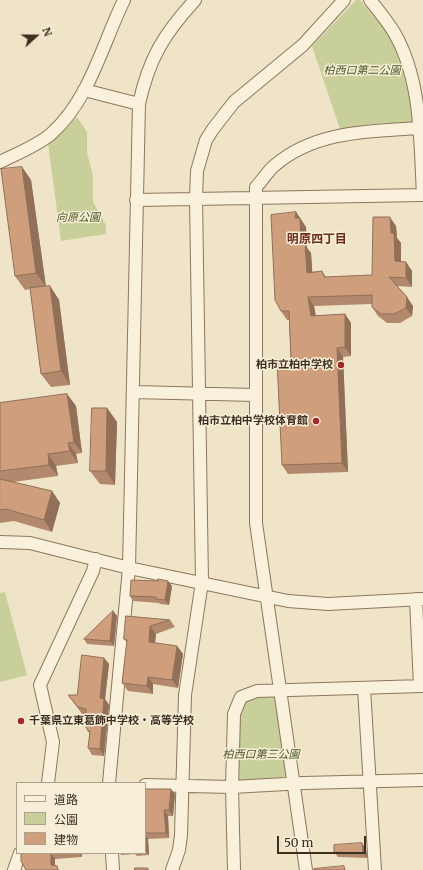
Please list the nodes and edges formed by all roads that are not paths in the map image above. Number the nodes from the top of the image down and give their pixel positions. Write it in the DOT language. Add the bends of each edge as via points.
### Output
graph roads {
  1 [pos="124,0"];
  2 [pos="195,0"];
  3 [pos="344,0"];
  4 [pos="370,0"];
  5 [pos="84,90"];
  6 [pos="139,104"];
  7 [pos="420,128"];
  8 [pos="0,162"];
  9 [pos="423,195"];
  10 [pos="255,197"];
  11 [pos="196,198"];
  12 [pos="136,200"];
  13 [pos="133,392"];
  14 [pos="199,393"];
  15 [pos="255,395"];
  16 [pos="0,542"];
  17 [pos="96,559"];
  18 [pos="129,568"];
  19 [pos="202,582"];
  20 [pos="266,596"];
  21 [pos="420,599"];
  22 [pos="422,686"];
  23 [pos="364,688"];
  24 [pos="281,690"];
  25 [pos="423,780"];
  26 [pos="369,781"];
  27 [pos="48,782"];
  28 [pos="108,782"];
  29 [pos="294,784"];
  30 [pos="146,785"];
  31 [pos="182,785"];
  32 [pos="232,787"];
  33 [pos="20,854"];
  34 [pos="112,854"];
  35 [pos="14,870"];
  36 [pos="113,870"];
  37 [pos="172,870"];
  38 [pos="234,870"];
  39 [pos="306,870"];
  40 [pos="375,870"];
  1 -- 5 [label="street"];
  2 -- 6 [label="street" via="165,36 151,61 143,82"];
  3 -- 11 [label="street" via="303,45 234,102 213,129 206,140 199,164"];
  4 -- 7 [label="street" via="396,36 404,55 412,81"];
  5 -- 6 [label="street"];
  5 -- 8 [label="street" via="51,134"];
  6 -- 12 [label="street"];
  7 -- 9 [label="street"];
  7 -- 10 [label="street" via="336,135 296,151 273,167 256,188"];
  9 -- 10 [label="street"];
  10 -- 11 [label="street"];
  10 -- 15 [label="street"];
  11 -- 12 [label="street"];
  11 -- 14 [label="street"];
  12 -- 13 [label="street"];
  13 -- 14 [label="street"];
  13 -- 18 [label="street"];
  14 -- 15 [label="street"];
  14 -- 19 [label="street"];
  15 -- 20 [label="street" via="256,524"];
  16 -- 17 [label="street" via="30,543"];
  17 -- 18 [label="street"];
  17 -- 27 [label="street" via="40,685 53,742"];
  18 -- 19 [label="street"];
  18 -- 28 [label="street"];
  19 -- 20 [label="street"];
  19 -- 31 [label="street" via="185,695"];
  20 -- 21 [label="street" via="328,604"];
  20 -- 24 [label="street"];
  21 -- 22 [label="street"];
  22 -- 23 [label="street"];
  23 -- 24 [label="street"];
  23 -- 26 [label="street"];
  24 -- 29 [label="street"];
  24 -- 32 [label="street" via="250,693 241,697 236,705"];
  25 -- 26 [label="street"];
  26 -- 29 [label="street"];
  26 -- 40 [label="street"];
  29 -- 32 [label="street"];
  29 -- 39 [label="street"];
  30 -- 31 [label="street"];
  31 -- 32 [label="street"];
  31 -- 37 [label="street" via="181,835"];
  32 -- 38 [label="street"];
  33 -- 35 [label="street"];
  34 -- 36 [label="street"];
}
